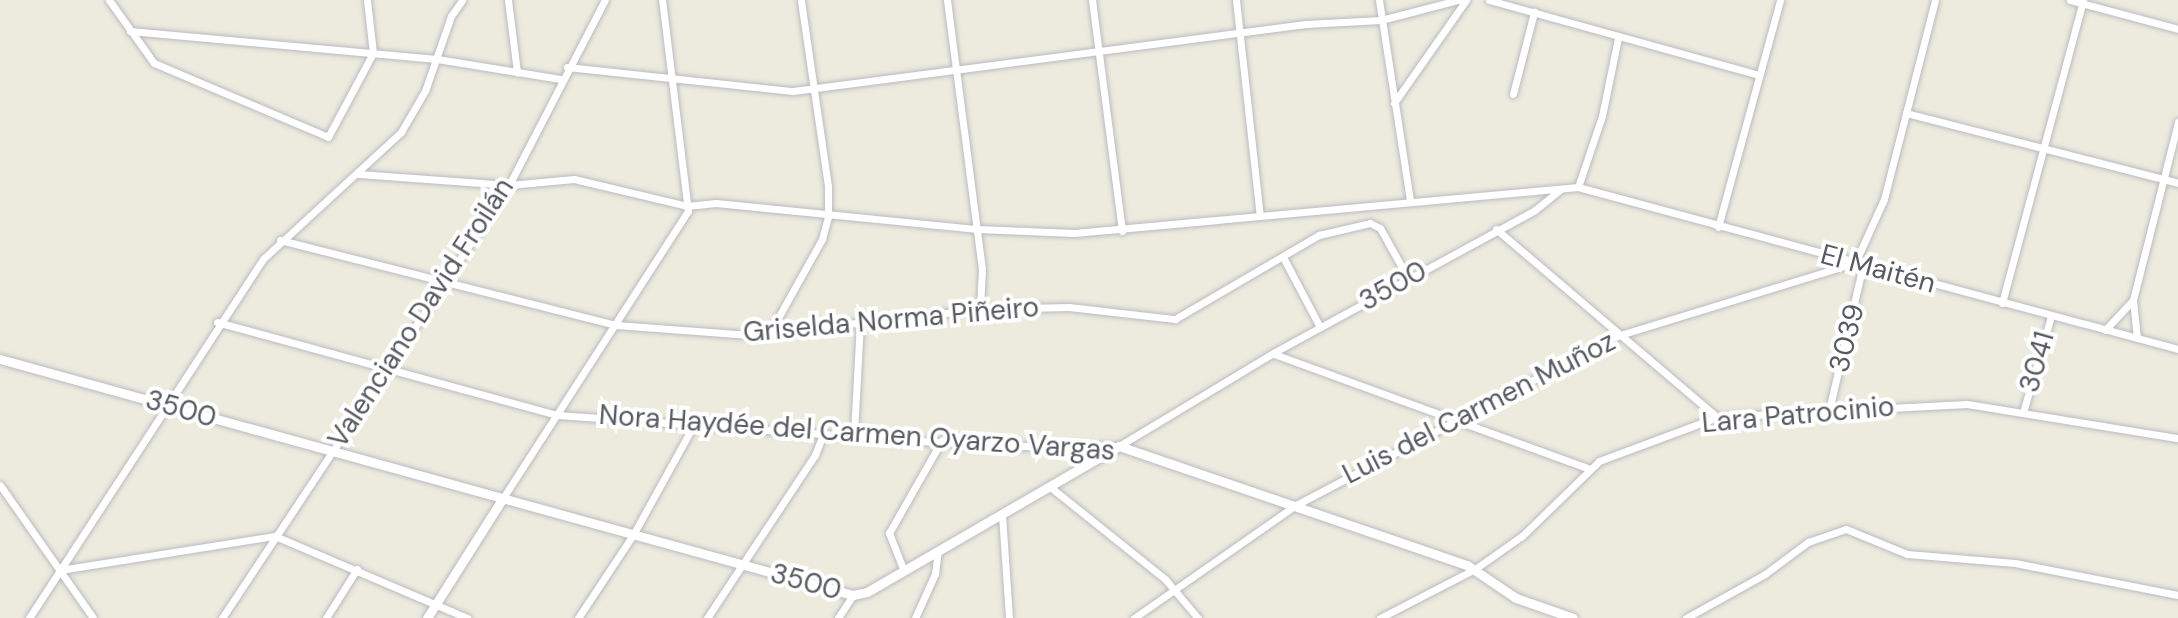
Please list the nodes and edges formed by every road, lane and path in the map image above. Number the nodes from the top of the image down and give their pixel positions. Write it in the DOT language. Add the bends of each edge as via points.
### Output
graph roads {
  1 [pos="109,0"];
  2 [pos="367,0"];
  3 [pos="462,0"];
  4 [pos="508,0"];
  5 [pos="605,0"];
  6 [pos="662,0"];
  7 [pos="669,0"];
  8 [pos="801,0"];
  9 [pos="947,0"];
  10 [pos="1092,0"];
  11 [pos="1236,0"];
  12 [pos="1379,0"];
  13 [pos="1458,0"];
  14 [pos="1466,0"];
  15 [pos="1489,0"];
  16 [pos="1780,0"];
  17 [pos="1935,0"];
  18 [pos="2070,0"];
  19 [pos="2083,2"];
  20 [pos="1534,12"];
  21 [pos="1381,20"];
  22 [pos="2178,29"];
  23 [pos="130,31"];
  24 [pos="1240,35"];
  25 [pos="1618,38"];
  26 [pos="373,53"];
  27 [pos="1099,55"];
  28 [pos="437,59"];
  29 [pos="567,67"];
  30 [pos="517,72"];
  31 [pos="957,73"];
  32 [pos="1756,74"];
  33 [pos="560,79"];
  34 [pos="672,79"];
  35 [pos="813,90"];
  36 [pos="1513,94"];
  37 [pos="1393,103"];
  38 [pos="1906,113"];
  39 [pos="2178,122"];
  40 [pos="2044,147"];
  41 [pos="359,174"];
  42 [pos="2164,179"];
  43 [pos="2178,183"];
  44 [pos="509,185"];
  45 [pos="1578,187"];
  46 [pos="1560,190"];
  47 [pos="1410,201"];
  48 [pos="687,206"];
  49 [pos="1327,211"];
  50 [pos="1260,216"];
  51 [pos="828,217"];
  52 [pos="1718,227"];
  53 [pos="978,229"];
  54 [pos="1496,229"];
  55 [pos="1122,231"];
  56 [pos="1329,231"];
  57 [pos="280,240"];
  58 [pos="1284,259"];
  59 [pos="1859,264"];
  60 [pos="1408,278"];
  61 [pos="440,285"];
  62 [pos="2133,300"];
  63 [pos="2002,303"];
  64 [pos="980,309"];
  65 [pos="2051,316"];
  66 [pos="217,322"];
  67 [pos="860,322"];
  68 [pos="616,325"];
  69 [pos="1320,327"];
  70 [pos="2105,330"];
  71 [pos="769,334"];
  72 [pos="1617,336"];
  73 [pos="2137,338"];
  74 [pos="2178,349"];
  75 [pos="1273,353"];
  76 [pos="0,359"];
  77 [pos="386,366"];
  78 [pos="165,405"];
  79 [pos="2024,409"];
  80 [pos="1829,410"];
  81 [pos="558,415"];
  82 [pos="1717,417"];
  83 [pos="1459,420"];
  84 [pos="696,421"];
  85 [pos="854,433"];
  86 [pos="823,434"];
  87 [pos="2178,438"];
  88 [pos="942,440"];
  89 [pos="1119,446"];
  90 [pos="330,451"];
  91 [pos="1587,468"];
  92 [pos="0,485"];
  93 [pos="1049,486"];
  94 [pos="503,498"];
  95 [pos="1296,505"];
  96 [pos="1002,515"];
  97 [pos="633,535"];
  98 [pos="275,536"];
  99 [pos="938,551"];
  100 [pos="742,565"];
  101 [pos="357,569"];
  102 [pos="1475,569"];
  103 [pos="60,570"];
  104 [pos="904,571"];
  105 [pos="1175,588"];
  106 [pos="853,595"];
  107 [pos="2178,595"];
  108 [pos="436,604"];
  109 [pos="29,618"];
  110 [pos="93,618"];
  111 [pos="222,618"];
  112 [pos="326,618"];
  113 [pos="427,618"];
  114 [pos="467,618"];
  115 [pos="578,618"];
  116 [pos="707,618"];
  117 [pos="838,618"];
  118 [pos="915,618"];
  119 [pos="1009,618"];
  120 [pos="1134,618"];
  121 [pos="1198,618"];
  122 [pos="1380,618"];
  123 [pos="1573,618"];
  124 [pos="1686,618"];
  1 -- 23 [label="street"];
  2 -- 26 [label="street"];
  3 -- 28 [label="street"];
  4 -- 30 [label="street"];
  5 -- 29 [label="street, Valenciano David Froilán"];
  6 -- 7 [label="street"];
  6 -- 34 [label="street"];
  8 -- 35 [label="street"];
  9 -- 31 [label="street"];
  10 -- 27 [label="street"];
  11 -- 24 [label="street"];
  12 -- 21 [label="street"];
  13 -- 21 [label="street"];
  14 -- 37 [label="street"];
  15 -- 20 [label="street"];
  16 -- 32 [label="street"];
  17 -- 38 [label="street, 3039"];
  18 -- 19 [label="street"];
  19 -- 22 [label="street"];
  19 -- 40 [label="street"];
  20 -- 25 [label="street"];
  20 -- 36 [label="street"];
  21 -- 24 [label="street"];
  21 -- 37 [label="street"];
  23 -- 26 [label="street"];
  23 -- 26 [label="street" via="154,63 328,137"];
  24 -- 27 [label="street"];
  24 -- 50 [label="street"];
  25 -- 32 [label="street"];
  25 -- 45 [label="street" via="1602,116"];
  26 -- 28 [label="street"];
  27 -- 31 [label="street"];
  27 -- 55 [label="street"];
  28 -- 30 [label="street"];
  28 -- 41 [label="street" via="401,132"];
  29 -- 33 [label="street, Valenciano David Froilán"];
  29 -- 34 [label="street"];
  30 -- 33 [label="street"];
  31 -- 35 [label="street"];
  31 -- 53 [label="street"];
  32 -- 52 [label="street"];
  33 -- 44 [label="street, Valenciano David Froilán"];
  34 -- 35 [label="street"];
  34 -- 48 [label="street"];
  35 -- 51 [label="street"];
  37 -- 47 [label="street"];
  38 -- 40 [label="street"];
  38 -- 59 [label="street, 3039" via="1884,199"];
  39 -- 42 [label="street"];
  40 -- 42 [label="street"];
  40 -- 63 [label="street"];
  41 -- 44 [label="street"];
  41 -- 57 [label="street"];
  42 -- 43 [label="street"];
  42 -- 62 [label="street"];
  44 -- 48 [label="street" via="574,179"];
  44 -- 61 [label="street, Valenciano David Froilán"];
  45 -- 46 [label="street, 3500"];
  45 -- 52 [label="street, El Maitén"];
  46 -- 47 [label="street"];
  46 -- 54 [label="street, 3500"];
  47 -- 49 [label="street"];
  48 -- 51 [label="street" via="716,203"];
  48 -- 68 [label="street" via="685,220"];
  49 -- 50 [label="street"];
  49 -- 56 [label="street"];
  50 -- 55 [label="street"];
  51 -- 53 [label="street"];
  51 -- 71 [label="street" via="822,239"];
  52 -- 59 [label="street, El Maitén"];
  53 -- 55 [label="street"];
  53 -- 64 [label="street"];
  54 -- 60 [label="street, 3500"];
  54 -- 72 [label="street"];
  56 -- 58 [label="street, Griselda Norma Piñeiro"];
  56 -- 60 [label="street, Griselda Norma Piñeiro" via="1377,224"];
  57 -- 61 [label="street, Griselda Norma Piñeiro"];
  57 -- 66 [label="street"];
  58 -- 64 [label="street, Griselda Norma Piñeiro" via="1175,319 1069,307"];
  58 -- 69 [label="street"];
  59 -- 63 [label="street, El Maitén"];
  59 -- 72 [label="street, Luis del Carmen Muñoz"];
  59 -- 80 [label="street, 3039"];
  60 -- 69 [label="street, 3500"];
  61 -- 68 [label="street, Griselda Norma Piñeiro"];
  61 -- 77 [label="street, Valenciano David Froilán"];
  62 -- 70 [label="street"];
  62 -- 73 [label="street"];
  63 -- 65 [label="street, El Maitén"];
  64 -- 67 [label="street, Griselda Norma Piñeiro"];
  65 -- 70 [label="street, El Maitén"];
  65 -- 79 [label="street, 3041"];
  66 -- 77 [label="street, Nora Haydée del Carmen Oyarzo Vargas"];
  66 -- 78 [label="street"];
  67 -- 71 [label="street, Griselda Norma Piñeiro"];
  67 -- 85 [label="street"];
  68 -- 71 [label="street, Griselda Norma Piñeiro"];
  68 -- 81 [label="street"];
  69 -- 75 [label="street, 3500"];
  70 -- 73 [label="street, El Maitén"];
  72 -- 82 [label="street"];
  72 -- 83 [label="street, Luis del Carmen Muñoz"];
  73 -- 74 [label="street, El Maitén"];
  75 -- 83 [label="street"];
  75 -- 89 [label="street, 3500"];
  76 -- 78 [label="street, 3500"];
  77 -- 81 [label="street, Nora Haydée del Carmen Oyarzo Vargas"];
  77 -- 90 [label="street, Valenciano David Froilán"];
  78 -- 90 [label="street, 3500"];
  78 -- 103 [label="street"];
  79 -- 80 [label="street, Lara Patrocinio" via="1967,404"];
  79 -- 87 [label="street, Lara Patrocinio"];
  80 -- 82 [label="street, Lara Patrocinio"];
  81 -- 84 [label="street, Nora Haydée del Carmen Oyarzo Vargas"];
  81 -- 94 [label="street"];
  82 -- 91 [label="street, Lara Patrocinio"];
  83 -- 91 [label="street"];
  83 -- 95 [label="street, Luis del Carmen Muñoz"];
  84 -- 86 [label="street, Nora Haydée del Carmen Oyarzo Vargas"];
  84 -- 97 [label="street"];
  85 -- 86 [label="street, Nora Haydée del Carmen Oyarzo Vargas"];
  85 -- 88 [label="street, Nora Haydée del Carmen Oyarzo Vargas"];
  86 -- 100 [label="street" via="815,455"];
  88 -- 89 [label="street, Nora Haydée del Carmen Oyarzo Vargas" via="995,446"];
  88 -- 104 [label="street" via="889,533"];
  89 -- 93 [label="street, 3500"];
  89 -- 95 [label="street, Nora Haydée del Carmen Oyarzo Vargas"];
  90 -- 94 [label="street, 3500"];
  90 -- 98 [label="street, Valenciano David Froilán"];
  91 -- 102 [label="street, Lara Patrocinio" via="1535,527"];
  92 -- 103 [label="street"];
  93 -- 96 [label="street, 3500"];
  93 -- 105 [label="street"];
  94 -- 97 [label="street, 3500"];
  94 -- 108 [label="street"];
  95 -- 102 [label="street, Nora Haydée del Carmen Oyarzo Vargas"];
  95 -- 105 [label="street, Luis del Carmen Muñoz"];
  96 -- 99 [label="street, 3500"];
  96 -- 119 [label="street"];
  97 -- 100 [label="street, 3500"];
  97 -- 115 [label="street"];
  98 -- 101 [label="street"];
  98 -- 103 [label="street"];
  98 -- 111 [label="street, Valenciano David Froilán"];
  99 -- 104 [label="street, 3500"];
  99 -- 118 [label="street" via="935,574"];
  100 -- 106 [label="street, 3500"];
  100 -- 116 [label="street"];
  101 -- 108 [label="street"];
  101 -- 112 [label="street"];
  102 -- 122 [label="street, Lara Patrocinio"];
  102 -- 123 [label="street, Nora Haydée del Carmen Oyarzo Vargas" via="1516,598"];
  103 -- 109 [label="street"];
  103 -- 110 [label="street"];
  104 -- 106 [label="street, 3500"];
  105 -- 120 [label="street, Luis del Carmen Muñoz"];
  105 -- 121 [label="street"];
  106 -- 117 [label="street"];
  107 -- 124 [label="street" via="2015,563 1907,554 1846,529 1823,534"];
  108 -- 113 [label="street"];
  108 -- 114 [label="street"];
}
